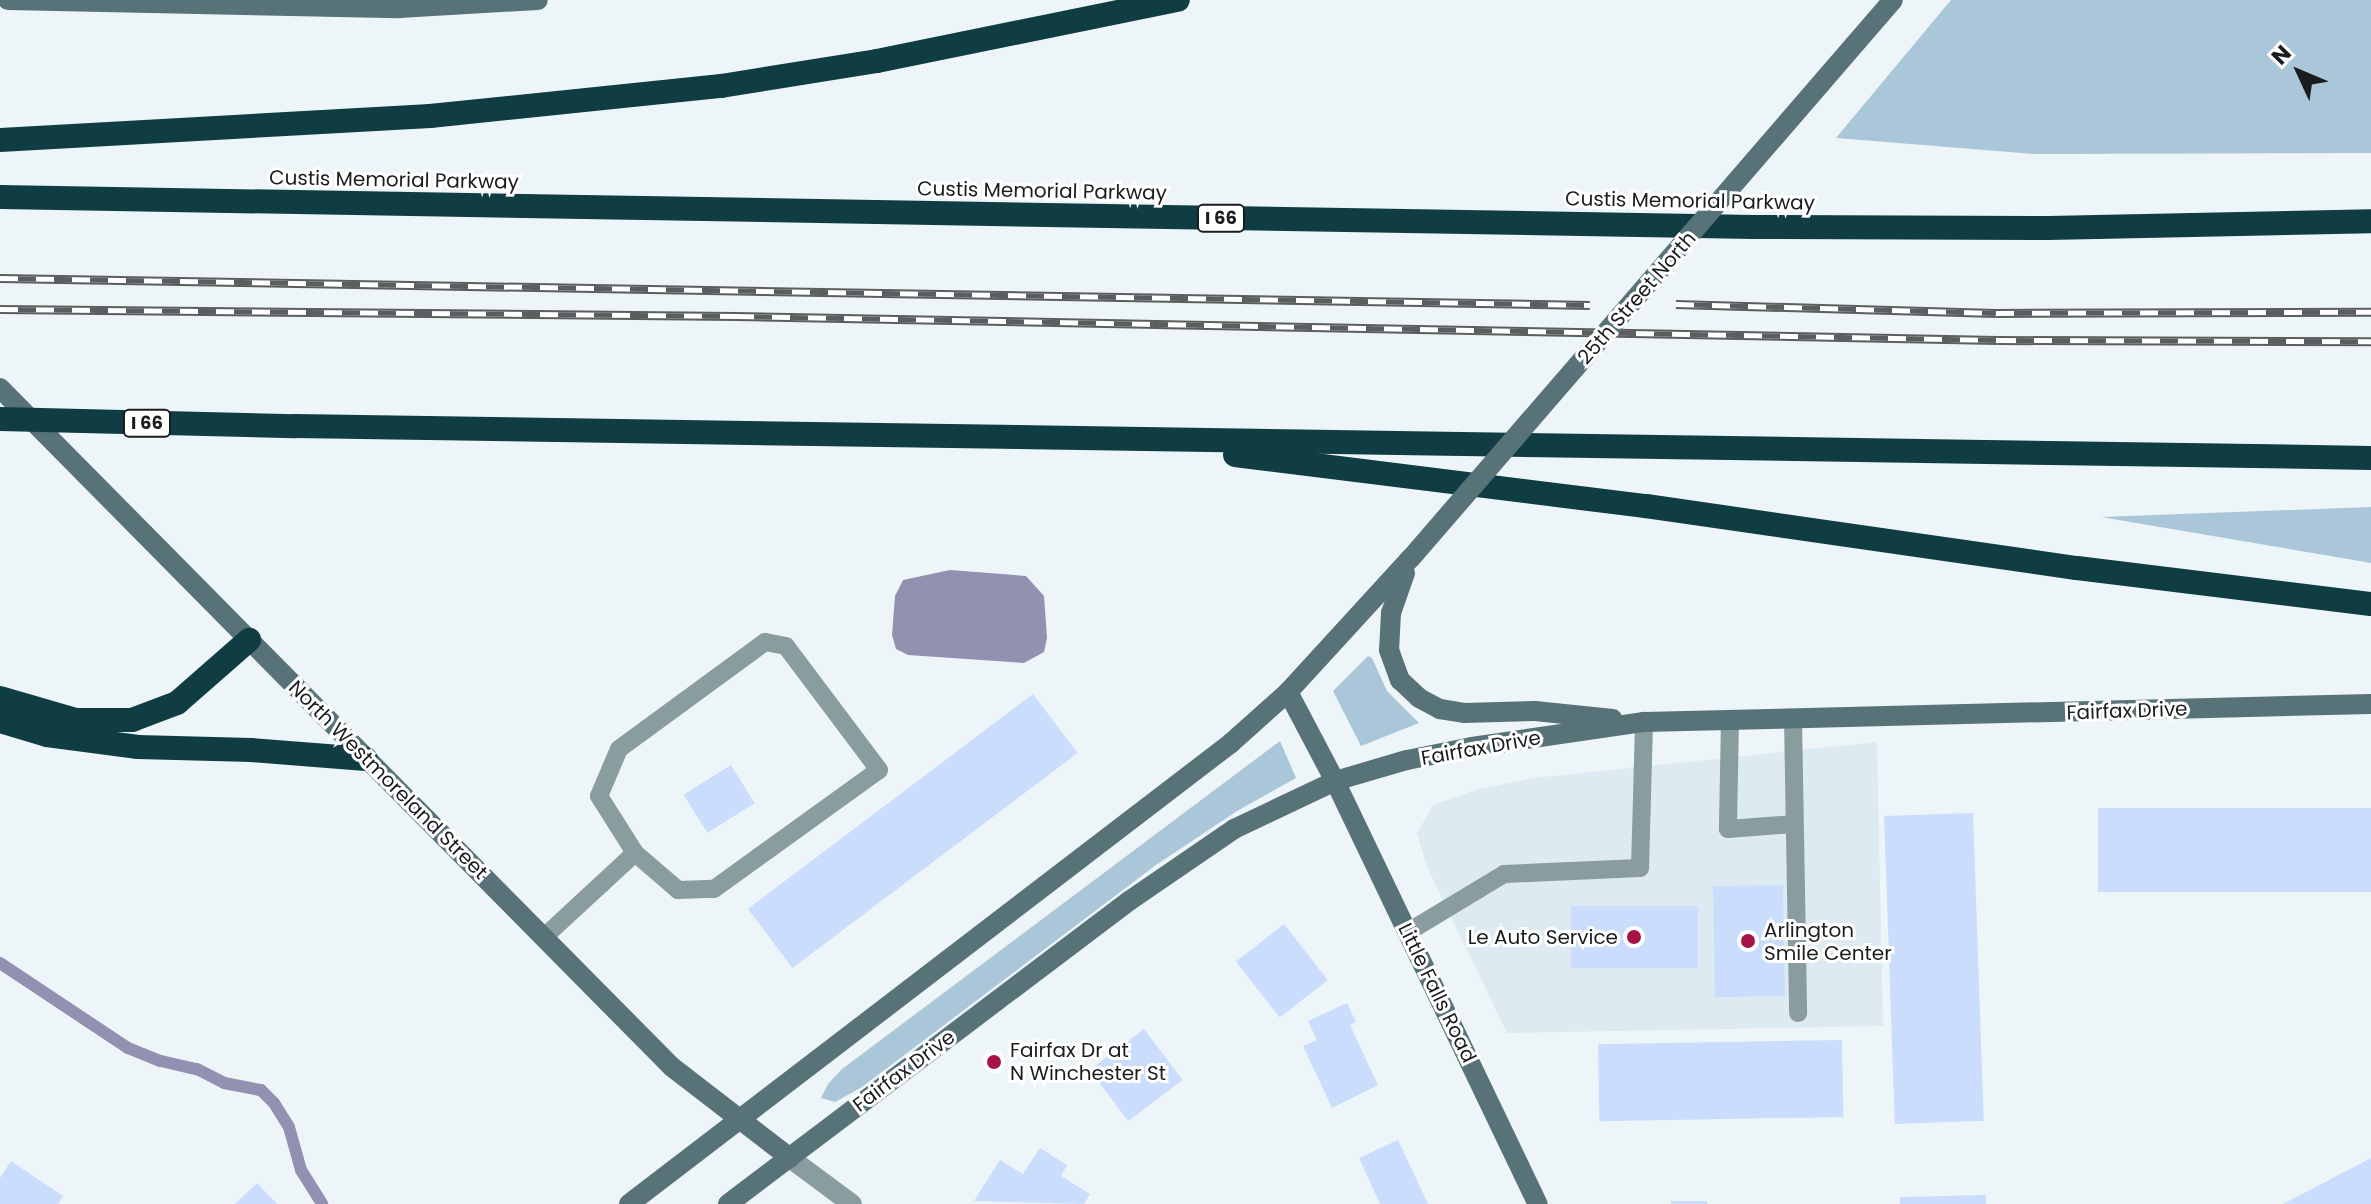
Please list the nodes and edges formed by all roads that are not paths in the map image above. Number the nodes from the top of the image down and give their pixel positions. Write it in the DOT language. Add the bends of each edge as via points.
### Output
graph roads {
  1 [pos="8,0"];
  2 [pos="538,0"];
  3 [pos="1178,0"];
  4 [pos="1893,0"];
  5 [pos="87,1"];
  6 [pos="6,140"];
  7 [pos="0,197"];
  8 [pos="2371,221"];
  9 [pos="0,388"];
  10 [pos="0,419"];
  11 [pos="1109,440"];
  12 [pos="2371,458"];
  13 [pos="1411,558"];
  14 [pos="2371,604"];
  15 [pos="249,640"];
  16 [pos="1288,692"];
  17 [pos="0,698"];
  18 [pos="2371,704"];
  19 [pos="1793,719"];
  20 [pos="1730,720"];
  21 [pos="0,721"];
  22 [pos="1644,722"];
  23 [pos="366,759"];
  24 [pos="1335,781"];
  25 [pos="1794,824"];
  26 [pos="635,853"];
  27 [pos="1408,932"];
  28 [pos="543,938"];
  29 [pos="1798,1013"];
  30 [pos="738,1119"];
  31 [pos="790,1158"];
  32 [pos="629,1204"];
  33 [pos="728,1204"];
  34 [pos="852,1204"];
  35 [pos="1538,1204"];
  1 -- 5 [label="main road"];
  2 -- 5 [label="main road" via="399,8"];
  3 -- 6 [label="highway" via="892,59 705,88 430,116"];
  4 -- 13 [label="main road, 25th Street North, bridge"];
  7 -- 8 [label="highway, Custis Memorial Parkway / I 66" via="1769,227"];
  9 -- 15 [label="main road, North Westmoreland Street"];
  10 -- 11 [label="highway, I 66, bridge"];
  11 -- 12 [label="highway, I 66"];
  11 -- 14 [label="highway"];
  13 -- 16 [label="main road"];
  13 -- 22 [label="main road" via="1391,613 1389,650 1400,680 1419,698 1464,713 1535,711"];
  15 -- 17 [label="highway" via="177,703 132,720 75,720"];
  15 -- 23 [label="main road, North Westmoreland Street"];
  16 -- 24 [label="main road"];
  16 -- 30 [label="main road" via="1231,743"];
  18 -- 19 [label="main road, Fairfax Drive"];
  19 -- 20 [label="main road, Fairfax Drive"];
  19 -- 25 [label="lane"];
  20 -- 22 [label="main road, Fairfax Drive"];
  20 -- 25 [label="lane" via="1728,829"];
  21 -- 23 [label="highway" via="47,735 138,747"];
  22 -- 24 [label="main road, Fairfax Drive" via="1472,747"];
  22 -- 27 [label="lane" via="1640,868 1504,874"];
  23 -- 28 [label="main road, North Westmoreland Street"];
  24 -- 27 [label="main road, Little Falls Road"];
  24 -- 31 [label="main road, Fairfax Drive" via="1234,829 1129,901"];
  25 -- 29 [label="lane"];
  26 -- 26 [label="lane" via="678,890 714,889 879,770 786,646 765,642 619,749 599,796"];
  26 -- 28 [label="lane"];
  27 -- 35 [label="main road, Little Falls Road"];
  28 -- 30 [label="main road, North Westmoreland Street" via="686,1080"];
  30 -- 31 [label="main road, North Westmoreland Street"];
  30 -- 32 [label="main road"];
  31 -- 33 [label="main road, Fairfax Drive"];
  31 -- 34 [label="street"];
}
